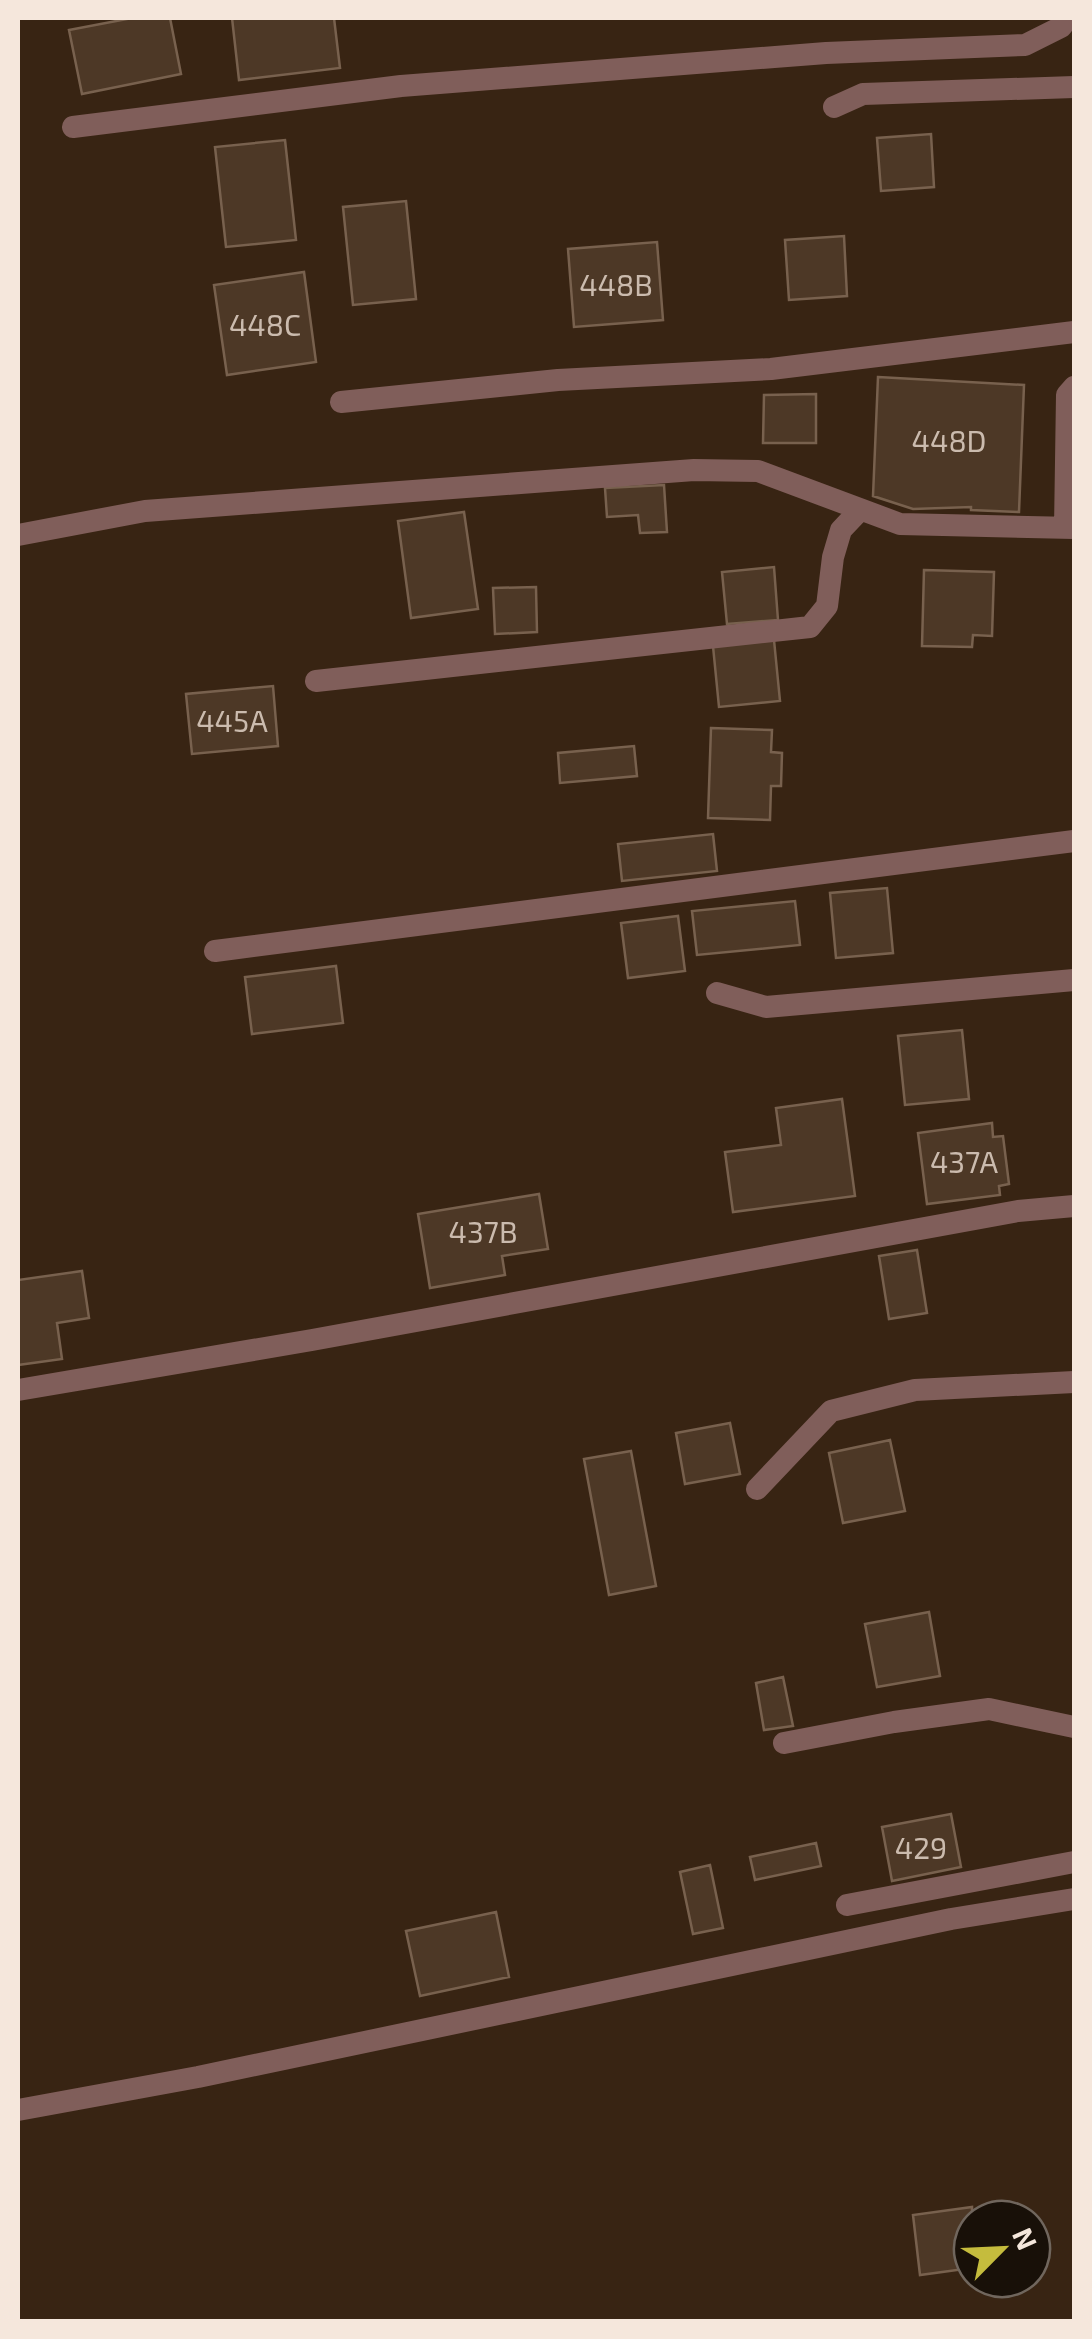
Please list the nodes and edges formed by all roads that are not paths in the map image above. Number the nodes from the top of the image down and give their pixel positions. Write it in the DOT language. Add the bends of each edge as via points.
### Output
graph roads {
  1 [pos="1068,18"];
  2 [pos="1074,87"];
  3 [pos="834,106"];
  4 [pos="72,127"];
  5 [pos="1074,332"];
  6 [pos="1074,387"];
  7 [pos="342,402"];
  8 [pos="860,510"];
  9 [pos="1070,528"];
  10 [pos="18,535"];
  11 [pos="316,681"];
  12 [pos="1074,841"];
  13 [pos="215,951"];
  14 [pos="1074,980"];
  15 [pos="717,993"];
  16 [pos="1074,1206"];
  17 [pos="1074,1382"];
  18 [pos="18,1390"];
  19 [pos="757,1490"];
  20 [pos="1074,1726"];
  21 [pos="784,1743"];
  22 [pos="1074,1862"];
  23 [pos="1074,1898"];
  24 [pos="847,1905"];
  25 [pos="18,2110"];
  1 -- 4 [label="lane" via="1024,45 401,86"];
  2 -- 3 [label="lane" via="863,94"];
  5 -- 7 [label="lane" via="771,369 558,380"];
  6 -- 9 [label="lane" via="1067,396"];
  8 -- 9 [label="lane" via="900,524"];
  8 -- 10 [label="lane" via="758,470 694,470 144,511"];
  8 -- 11 [label="lane" via="841,530 828,606 810,627"];
  12 -- 13 [label="lane"];
  14 -- 15 [label="lane" via="766,1006"];
  16 -- 18 [label="lane"];
  17 -- 19 [label="lane" via="915,1390 832,1411"];
  20 -- 21 [label="lane" via="990,1708"];
  22 -- 24 [label="lane"];
  23 -- 25 [label="lane"];
}
